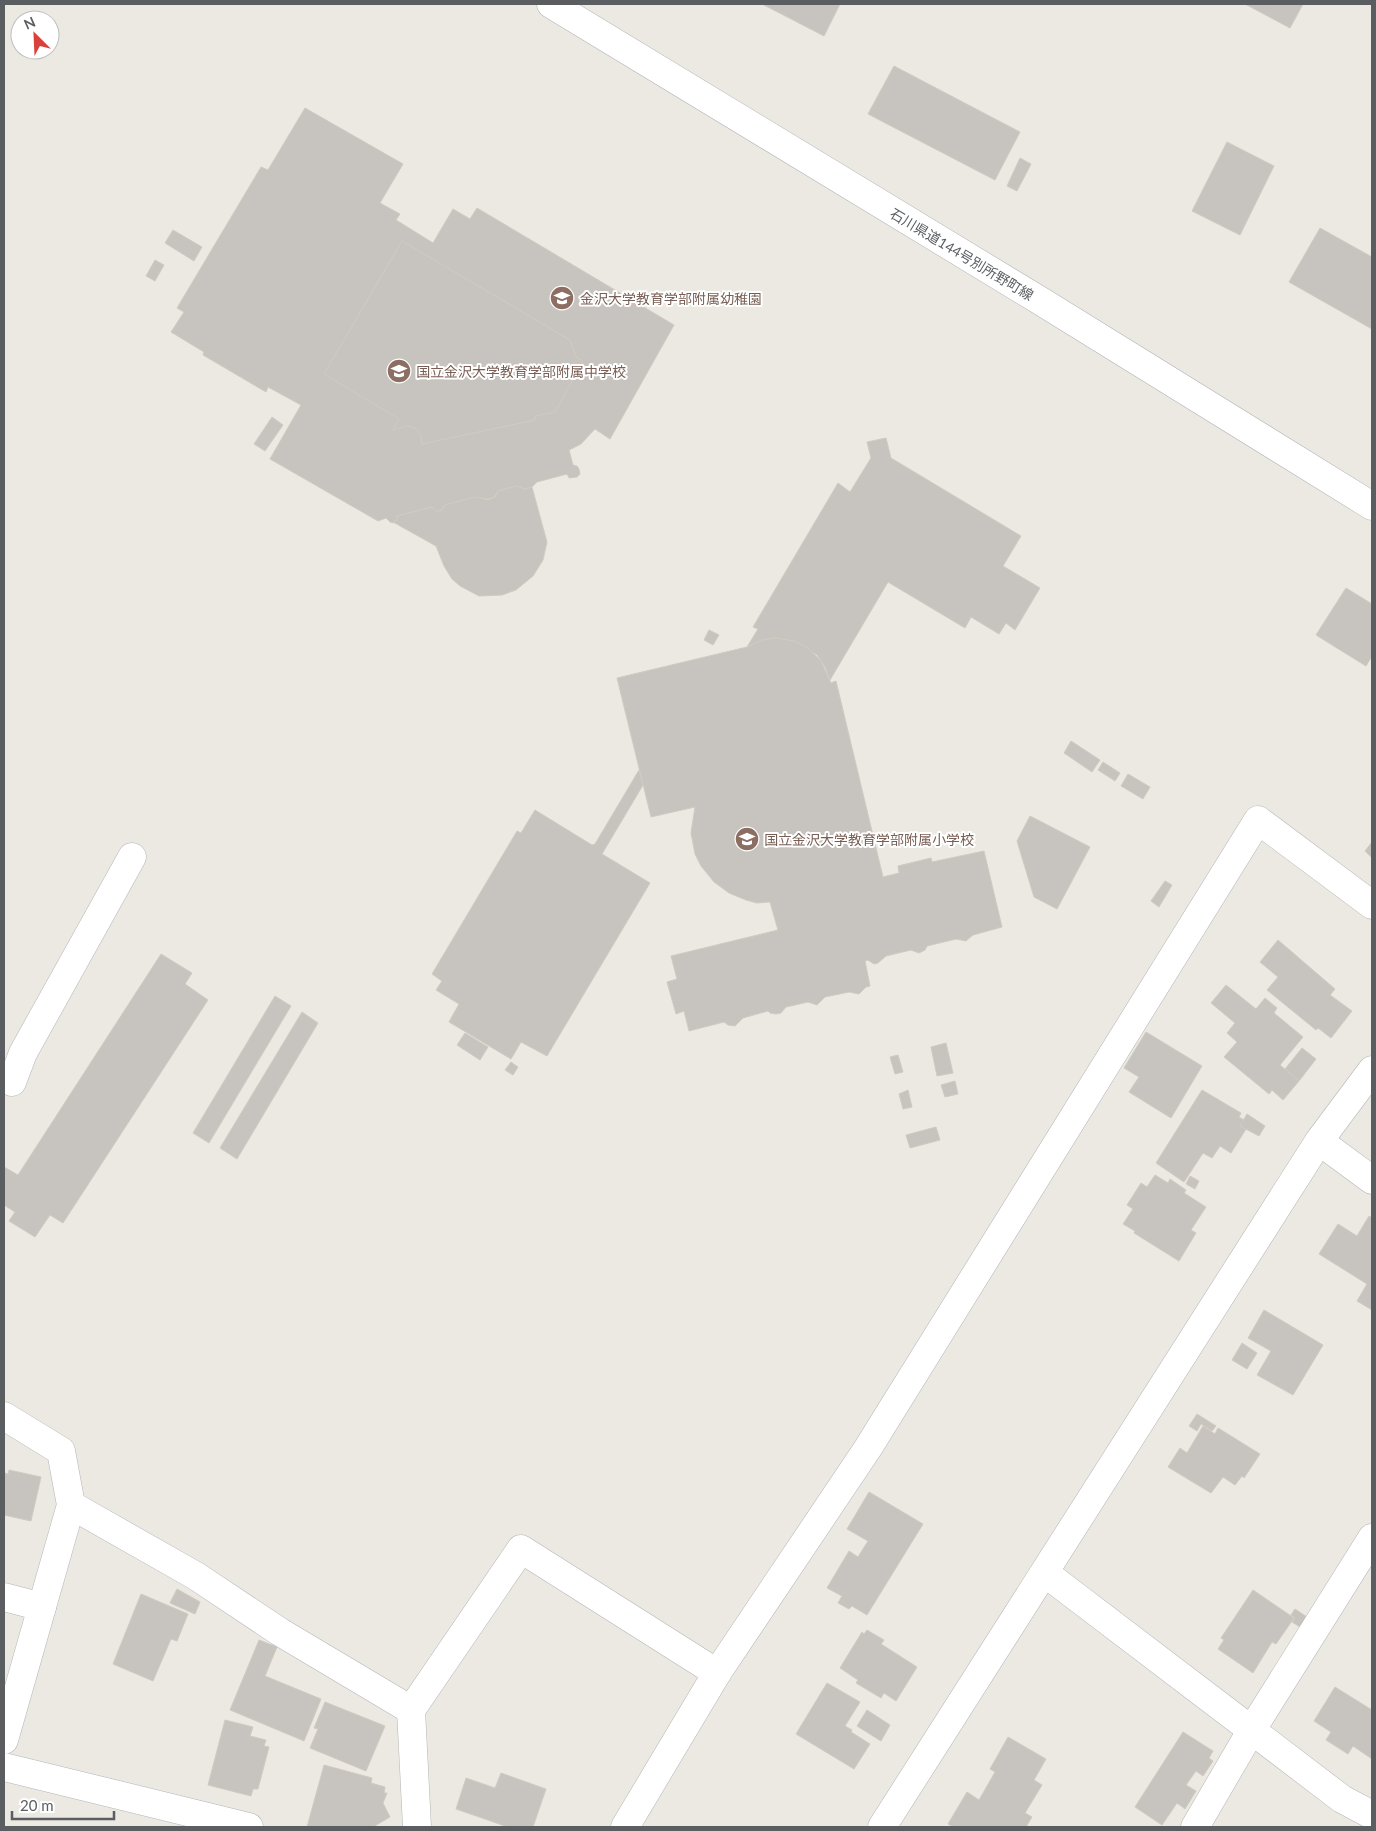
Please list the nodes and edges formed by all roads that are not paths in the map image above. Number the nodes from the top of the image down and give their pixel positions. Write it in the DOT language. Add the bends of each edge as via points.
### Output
graph roads {
  1 [pos="551,4"];
  2 [pos="1372,506"];
  3 [pos="132,857"];
  4 [pos="1372,906"];
  5 [pos="1372,1070"];
  6 [pos="7,1086"];
  7 [pos="1319,1141"];
  8 [pos="1372,1180"];
  9 [pos="4,1416"];
  10 [pos="71,1505"];
  11 [pos="1372,1538"];
  12 [pos="1045,1573"];
  13 [pos="4,1597"];
  14 [pos="42,1607"];
  15 [pos="717,1673"];
  16 [pos="411,1710"];
  17 [pos="1251,1731"];
  18 [pos="4,1740"];
  19 [pos="4,1767"];
  20 [pos="1372,1815"];
  21 [pos="204,1822"];
  22 [pos="249,1827"];
  23 [pos="417,1827"];
  24 [pos="625,1827"];
  25 [pos="882,1827"];
  26 [pos="1195,1827"];
  1 -- 2 [label="street, 石川県道144号別所野町線"];
  3 -- 6 [label="street"];
  4 -- 15 [label="street" via="1258,820 868,1448"];
  5 -- 7 [label="street"];
  7 -- 8 [label="street"];
  7 -- 12 [label="street"];
  9 -- 10 [label="street" via="60,1451"];
  10 -- 14 [label="street"];
  10 -- 16 [label="street" via="196,1576 280,1632"];
  11 -- 17 [label="street"];
  12 -- 17 [label="street"];
  12 -- 25 [label="street"];
  13 -- 14 [label="street"];
  14 -- 18 [label="street"];
  15 -- 16 [label="street" via="521,1549"];
  15 -- 24 [label="street"];
  16 -- 23 [label="street"];
  17 -- 20 [label="street" via="1342,1799"];
  17 -- 26 [label="street"];
  19 -- 21 [label="street"];
  21 -- 22 [label="street"];
}
